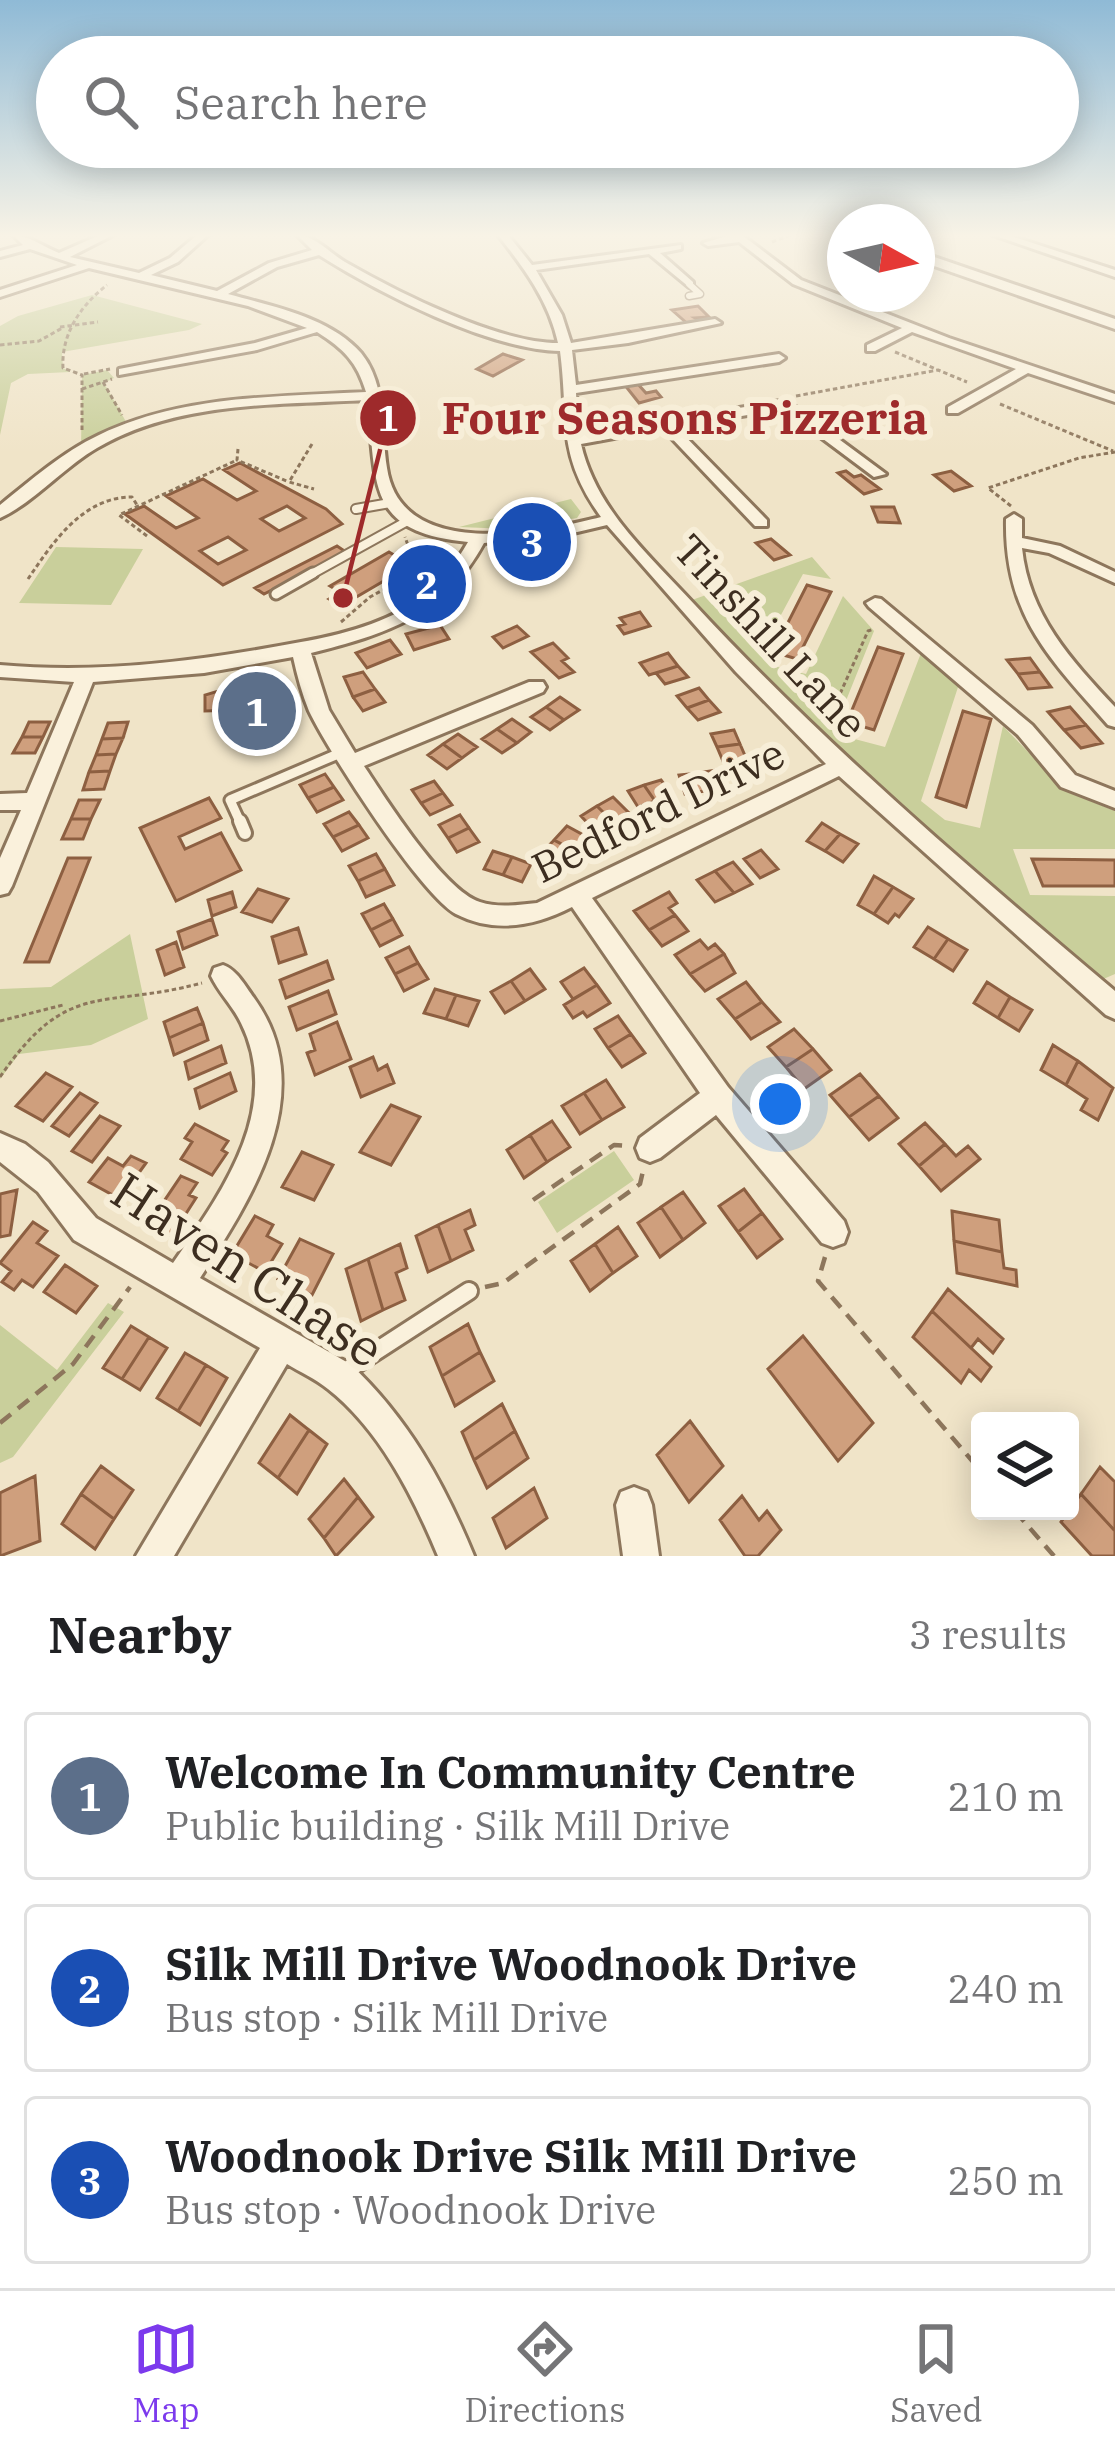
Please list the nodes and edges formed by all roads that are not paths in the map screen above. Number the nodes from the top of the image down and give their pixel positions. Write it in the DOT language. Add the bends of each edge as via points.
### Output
graph roads {
  1 [pos="250,308"];
  2 [pos="436,308"];
  3 [pos="549,308"];
  4 [pos="860,308"];
  5 [pos="1068,308"];
  6 [pos="715,323"];
  7 [pos="1115,324"];
  8 [pos="319,328"];
  9 [pos="911,328"];
  10 [pos="566,346"];
  11 [pos="875,346"];
  12 [pos="779,358"];
  13 [pos="1028,368"];
  14 [pos="124,372"];
  15 [pos="568,390"];
  16 [pos="373,396"];
  17 [pos="1115,398"];
  18 [pos="953,410"];
  19 [pos="667,426"];
  20 [pos="571,440"];
  21 [pos="879,474"];
  22 [pos="390,503"];
  23 [pos="356,509"];
  24 [pos="0,513"];
  25 [pos="613,519"];
  26 [pos="1014,519"];
  27 [pos="406,522"];
  28 [pos="761,523"];
  29 [pos="478,539"];
  30 [pos="1012,541"];
  31 [pos="1115,578"];
  32 [pos="276,594"];
  33 [pos="875,603"];
  34 [pos="300,648"];
  35 [pos="0,671"];
  36 [pos="87,674"];
  37 [pos="536,687"];
  38 [pos="1115,720"];
  39 [pos="349,756"];
  40 [pos="838,766"];
  41 [pos="1115,800"];
  42 [pos="36,801"];
  43 [pos="0,802"];
  44 [pos="244,833"];
  45 [pos="0,886"];
  46 [pos="577,894"];
  47 [pos="223,976"];
  48 [pos="1115,1007"];
  49 [pos="718,1096"];
  50 [pos="0,1147"];
  51 [pos="650,1148"];
  52 [pos="833,1232"];
  53 [pos="177,1286"];
  54 [pos="469,1291"];
  55 [pos="280,1345"];
  56 [pos="338,1376"];
  57 [pos="634,1504"];
  58 [pos="154,1556"];
  59 [pos="456,1556"];
  60 [pos="641,1556"];
  1 -- 8 [label="street"];
  2 -- 10 [label="street" via="515,341"];
  3 -- 10 [label="street, Tinshill Lane"];
  4 -- 9 [label="street"];
  5 -- 7 [label="street"];
  6 -- 10 [label="street"];
  8 -- 14 [label="street"];
  8 -- 16 [label="street" via="363,364"];
  9 -- 11 [label="street"];
  9 -- 13 [label="street"];
  10 -- 15 [label="street, Tinshill Lane"];
  12 -- 15 [label="street"];
  13 -- 17 [label="street"];
  13 -- 18 [label="street"];
  15 -- 20 [label="street, Tinshill Lane"];
  16 -- 22 [label="street"];
  16 -- 24 [label="street" via="204,410 129,427 81,450"];
  19 -- 20 [label="street"];
  19 -- 21 [label="street" via="793,406"];
  19 -- 28 [label="street"];
  20 -- 25 [label="street, Tinshill Lane" via="590,489"];
  22 -- 23 [label="lane"];
  22 -- 27 [label="street"];
  25 -- 29 [label="street"];
  25 -- 40 [label="street, Tinshill Lane"];
  26 -- 30 [label="street"];
  27 -- 29 [label="street"];
  27 -- 32 [label="lane"];
  29 -- 34 [label="street" via="446,588 405,616"];
  30 -- 31 [label="street" via="1054,549"];
  30 -- 38 [label="street" via="1012,569 1030,614"];
  33 -- 41 [label="street" via="1025,730 1068,781"];
  34 -- 36 [label="street"];
  34 -- 39 [label="street, Bedford Drive" via="323,718"];
  35 -- 36 [label="street"];
  36 -- 42 [label="street"];
  37 -- 39 [label="street"];
  39 -- 44 [label="lane" via="230,800"];
  39 -- 46 [label="street, Bedford Drive" via="440,890 457,903 509,918"];
  40 -- 46 [label="street, Bedford Drive"];
  40 -- 48 [label="street, Tinshill Lane"];
  42 -- 43 [label="street"];
  42 -- 45 [label="street"];
  46 -- 49 [label="street"];
  47 -- 53 [label="street" via="256,1018 270,1098 243,1185"];
  49 -- 51 [label="street"];
  49 -- 52 [label="street"];
  50 -- 53 [label="street, Haven Chase" via="26,1158 59,1189 85,1229"];
  53 -- 55 [label="street, Haven Chase"];
  54 -- 56 [label="lane"];
  55 -- 56 [label="street, Haven Chase"];
  55 -- 58 [label="street"];
  56 -- 59 [label="street, Haven Chase" via="399,1444"];
  57 -- 60 [label="street"];
}
